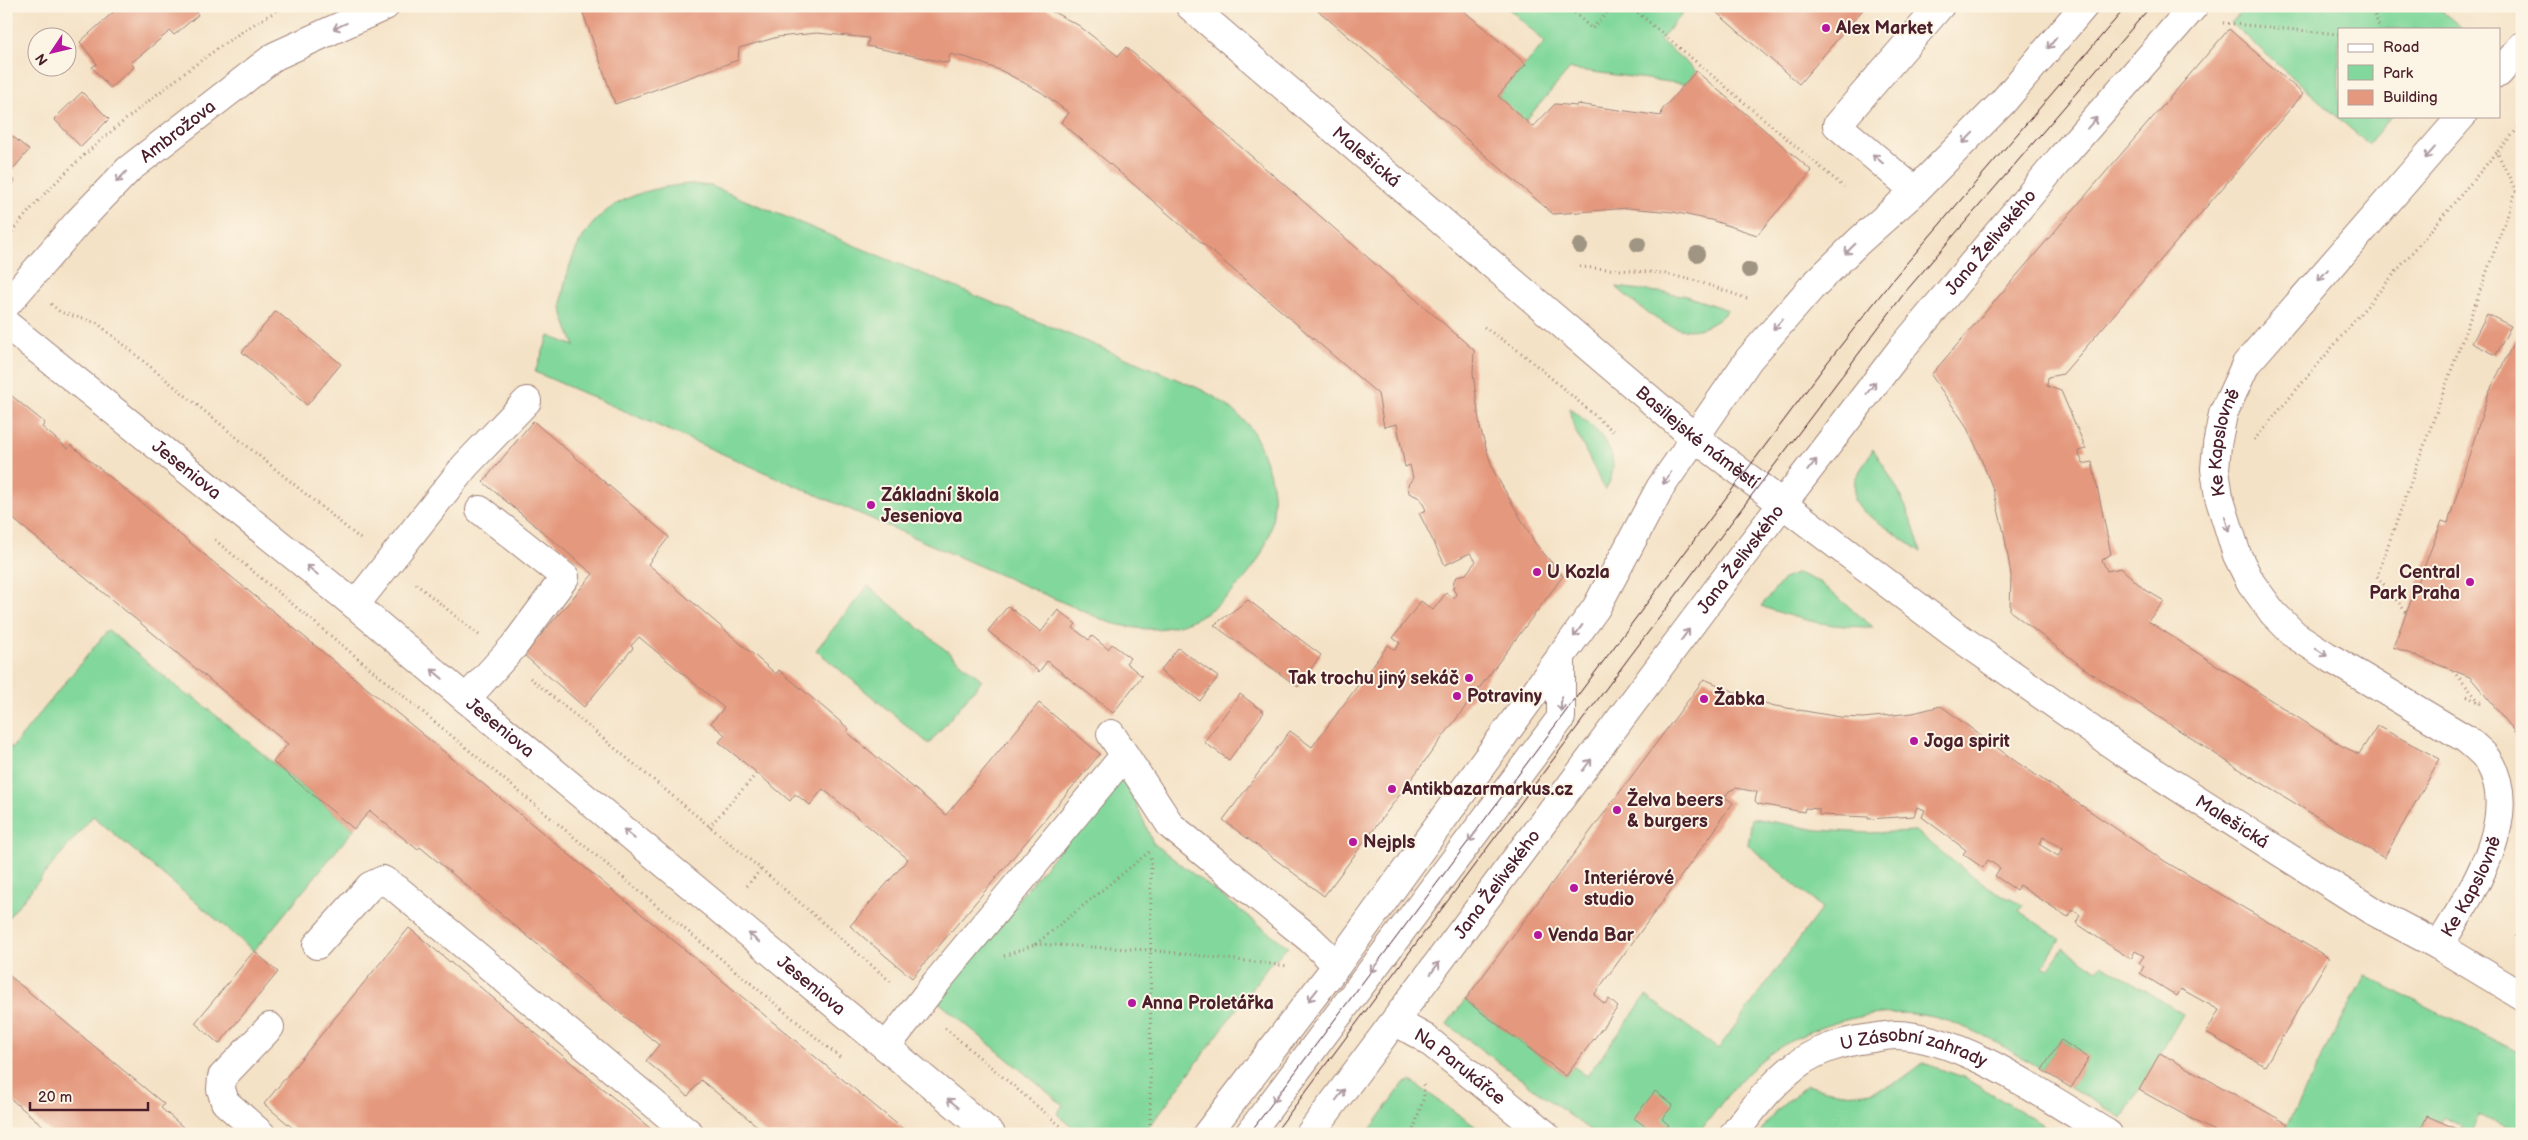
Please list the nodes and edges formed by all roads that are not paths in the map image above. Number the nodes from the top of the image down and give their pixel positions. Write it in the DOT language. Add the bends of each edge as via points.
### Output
graph roads {
  1 [pos="385,6"];
  2 [pos="1190,6"];
  3 [pos="1940,6"];
  4 [pos="2084,6"];
  5 [pos="2194,6"];
  6 [pos="2522,46"];
  7 [pos="2500,72"];
  8 [pos="2460,118"];
  9 [pos="1915,191"];
  10 [pos="6,305"];
  11 [pos="1543,309"];
  12 [pos="6,324"];
  13 [pos="527,401"];
  14 [pos="1694,437"];
  15 [pos="1782,504"];
  16 [pos="480,510"];
  17 [pos="355,604"];
  18 [pos="1952,633"];
  19 [pos="1561,655"];
  20 [pos="466,699"];
  21 [pos="317,945"];
  22 [pos="2439,946"];
  23 [pos="1337,965"];
  24 [pos="2522,996"];
  25 [pos="1396,1022"];
  26 [pos="270,1026"];
  27 [pos="886,1047"];
  28 [pos="261,1134"];
  29 [pos="690,1134"];
  30 [pos="991,1134"];
  31 [pos="1207,1134"];
  32 [pos="1249,1134"];
  33 [pos="1310,1134"];
  34 [pos="1545,1134"];
  35 [pos="1734,1134"];
  36 [pos="2108,1134"];
  1 -- 10 [label="street, Ambrožova, one-way" via="275,56 129,169"];
  2 -- 11 [label="street, Malešická"];
  9 -- 3 [label="street, one-way" via="1836,125"];
  4 -- 9 [label="street, one-way" via="2002,103"];
  15 -- 5 [label="street, Jana Želivského, one-way" via="1914,332"];
  6 -- 7 [label="street"];
  8 -- 22 [label="street, Ke Kapslovně, one-way" via="2246,364 2222,414 2215,469 2219,497 2237,555 2251,583 2273,613 2295,634 2327,656 2466,740 2485,756 2499,779 2503,802 2496,846 2485,872"];
  9 -- 14 [label="street, one-way" via="1859,241 1767,337"];
  11 -- 14 [label="street, Basilejské náměstí"];
  17 -- 12 [label="street, Jeseniova, one-way"];
  13 -- 17 [label="street" via="465,466"];
  14 -- 15 [label="street, Basilejské náměstí"];
  14 -- 19 [label="street, one-way" via="1660,488 1596,608"];
  15 -- 18 [label="street, Basilejské náměstí"];
  25 -- 15 [label="street, Jana Želivského, one-way"];
  16 -- 20 [label="street" via="565,577"];
  20 -- 17 [label="street, Jeseniova, one-way"];
  18 -- 22 [label="street, Malešická" via="2124,752 2371,910"];
  19 -- 23 [label="street"];
  19 -- 32 [label="street, one-way" via="1562,718"];
  27 -- 20 [label="street, Jeseniova, one-way"];
  21 -- 29 [label="street" via="370,886 383,880"];
  22 -- 24 [label="street, Malešická"];
  23 -- 27 [label="street" via="1310,939 1171,826 1117,745"];
  23 -- 31 [label="street, one-way"];
  33 -- 25 [label="street, Jana Želivského, one-way"];
  25 -- 34 [label="street, Na Parukářce" via="1425,1038"];
  26 -- 28 [label="street" via="222,1078 220,1089 225,1102"];
  30 -- 27 [label="street, Jeseniova, one-way"];
  35 -- 36 [label="street, U Zásobní zahrady" via="1770,1088 1797,1064 1850,1040 1896,1035 1931,1040 1964,1051"];
}
